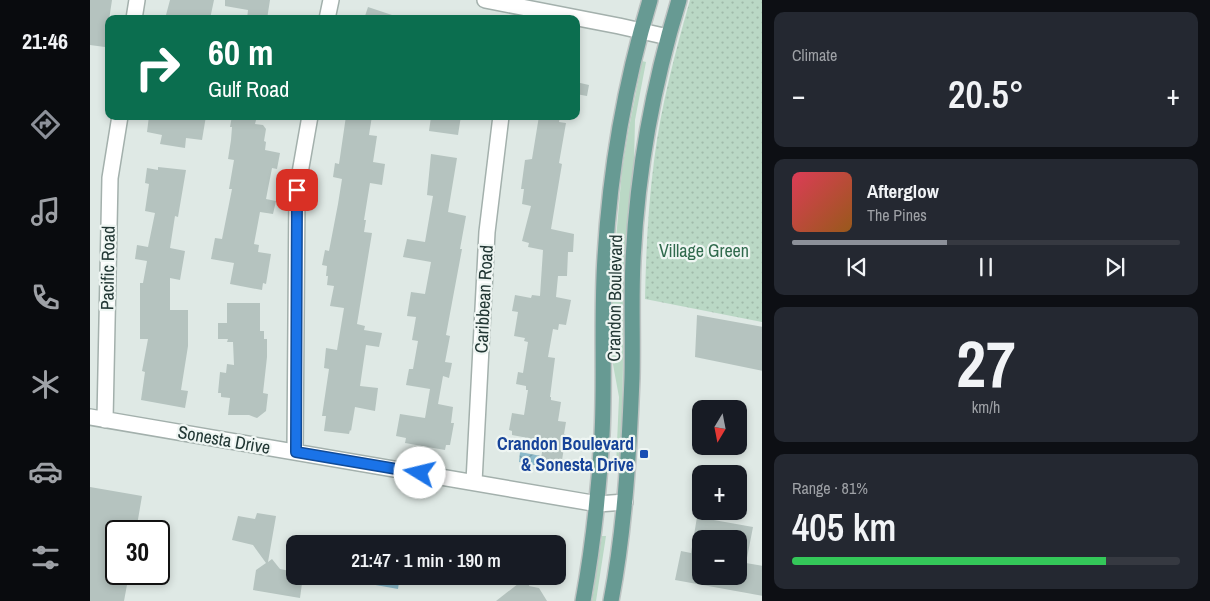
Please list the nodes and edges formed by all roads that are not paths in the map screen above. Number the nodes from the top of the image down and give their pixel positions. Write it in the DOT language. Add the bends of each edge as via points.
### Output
graph roads {
  1 [pos="137,0"];
  2 [pos="331,0"];
  3 [pos="485,0"];
  4 [pos="650,0"];
  5 [pos="679,0"];
  6 [pos="513,12"];
  7 [pos="135,15"];
  8 [pos="328,15"];
  9 [pos="534,15"];
  10 [pos="580,21"];
  11 [pos="640,30"];
  12 [pos="668,37"];
  13 [pos="119,120"];
  14 [pos="309,120"];
  15 [pos="501,120"];
  16 [pos="97,419"];
  17 [pos="296,452"];
  18 [pos="474,482"];
  19 [pos="625,502"];
  20 [pos="598,504"];
  21 [pos="583,601"];
  22 [pos="611,601"];
  1 -- 7 [label="street"];
  2 -- 8 [label="street"];
  3 -- 6 [label="street"];
  4 -- 11 [label="main road, Crandon Boulevard"];
  5 -- 12 [label="main road, Crandon Boulevard"];
  6 -- 9 [label="street"];
  10 -- 11 [label="street"];
  11 -- 12 [label="street"];
  11 -- 20 [label="main road, Crandon Boulevard" via="627,88 608,211"];
  12 -- 19 [label="main road, Crandon Boulevard" via="644,153 637,210"];
  13 -- 16 [label="street, Pacific Road" via="110,178"];
  14 -- 17 [label="street" via="297,190"];
  15 -- 18 [label="street, Caribbean Road" via="487,232"];
  16 -- 17 [label="street, Sonesta Drive"];
  17 -- 18 [label="street, Sonesta Drive"];
  18 -- 20 [label="street, Sonesta Drive"];
  19 -- 20 [label="street, Sonesta Drive"];
  19 -- 22 [label="main road, Crandon Boulevard"];
  20 -- 21 [label="main road, Crandon Boulevard"];
}
